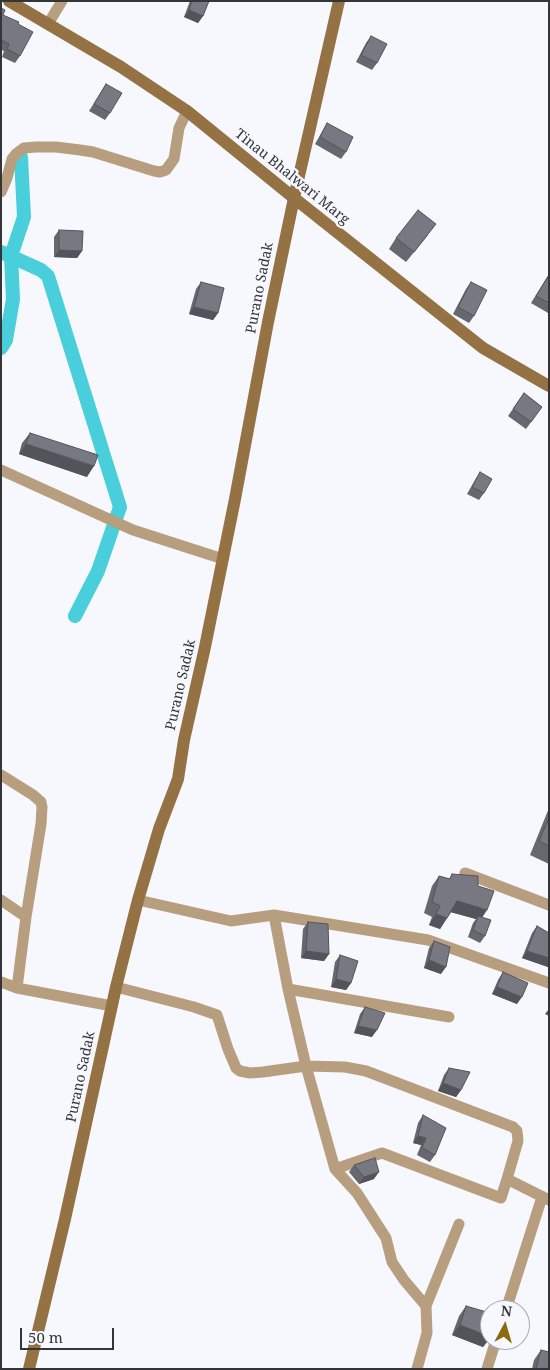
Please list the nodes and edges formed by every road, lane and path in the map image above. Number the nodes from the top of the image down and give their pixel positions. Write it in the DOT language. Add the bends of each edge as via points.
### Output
graph roads {
  1 [pos="8,1"];
  2 [pos="62,1"];
  3 [pos="339,1"];
  4 [pos="48,24"];
  5 [pos="187,111"];
  6 [pos="1,192"];
  7 [pos="294,198"];
  8 [pos="549,386"];
  9 [pos="1,470"];
  10 [pos="223,559"];
  11 [pos="1,776"];
  12 [pos="465,873"];
  13 [pos="1,900"];
  14 [pos="138,900"];
  15 [pos="549,905"];
  16 [pos="274,916"];
  17 [pos="26,917"];
  18 [pos="1,982"];
  19 [pos="549,983"];
  20 [pos="116,987"];
  21 [pos="17,988"];
  22 [pos="288,989"];
  23 [pos="112,1006"];
  24 [pos="449,1017"];
  25 [pos="306,1066"];
  26 [pos="335,1169"];
  27 [pos="507,1179"];
  28 [pos="546,1199"];
  29 [pos="460,1224"];
  30 [pos="510,1300"];
  31 [pos="426,1306"];
  32 [pos="493,1350"];
  33 [pos="29,1369"];
  34 [pos="418,1369"];
  35 [pos="486,1369"];
  1 -- 4 [label="main road, Tinau Bhalwari Marg"];
  2 -- 4 [label="street"];
  3 -- 7 [label="main road, Purano Sadak"];
  4 -- 5 [label="main road, Tinau Bhalwari Marg"];
  5 -- 6 [label="street" via="179,128 174,159 166,170 154,171 93,152 56,147 24,148 12,159"];
  5 -- 7 [label="main road, Tinau Bhalwari Marg"];
  7 -- 8 [label="main road, Tinau Bhalwari Marg" via="483,348"];
  7 -- 10 [label="main road, Purano Sadak"];
  9 -- 10 [label="street" via="133,530"];
  10 -- 14 [label="main road, Purano Sadak" via="178,779"];
  11 -- 17 [label="street" via="41,802"];
  12 -- 15 [label="street"];
  13 -- 17 [label="street"];
  14 -- 16 [label="street" via="231,921"];
  14 -- 20 [label="main road, Purano Sadak"];
  16 -- 19 [label="street" via="428,940"];
  16 -- 22 [label="street"];
  17 -- 21 [label="street"];
  18 -- 21 [label="street"];
  20 -- 23 [label="main road, Purano Sadak"];
  20 -- 25 [label="street" via="217,1015 228,1049 240,1071 250,1073"];
  21 -- 23 [label="street"];
  22 -- 24 [label="street"];
  22 -- 25 [label="street"];
  23 -- 33 [label="main road, Purano Sadak"];
  25 -- 26 [label="street"];
  25 -- 27 [label="street" via="366,1071 513,1127 518,1141"];
  26 -- 27 [label="street" via="382,1153 501,1198"];
  26 -- 31 [label="street" via="357,1193 386,1238 392,1262"];
  27 -- 28 [label="street"];
  28 -- 30 [label="street"];
  29 -- 31 [label="street"];
  31 -- 34 [label="street" via="428,1333"];
  32 -- 35 [label="street"];
}
